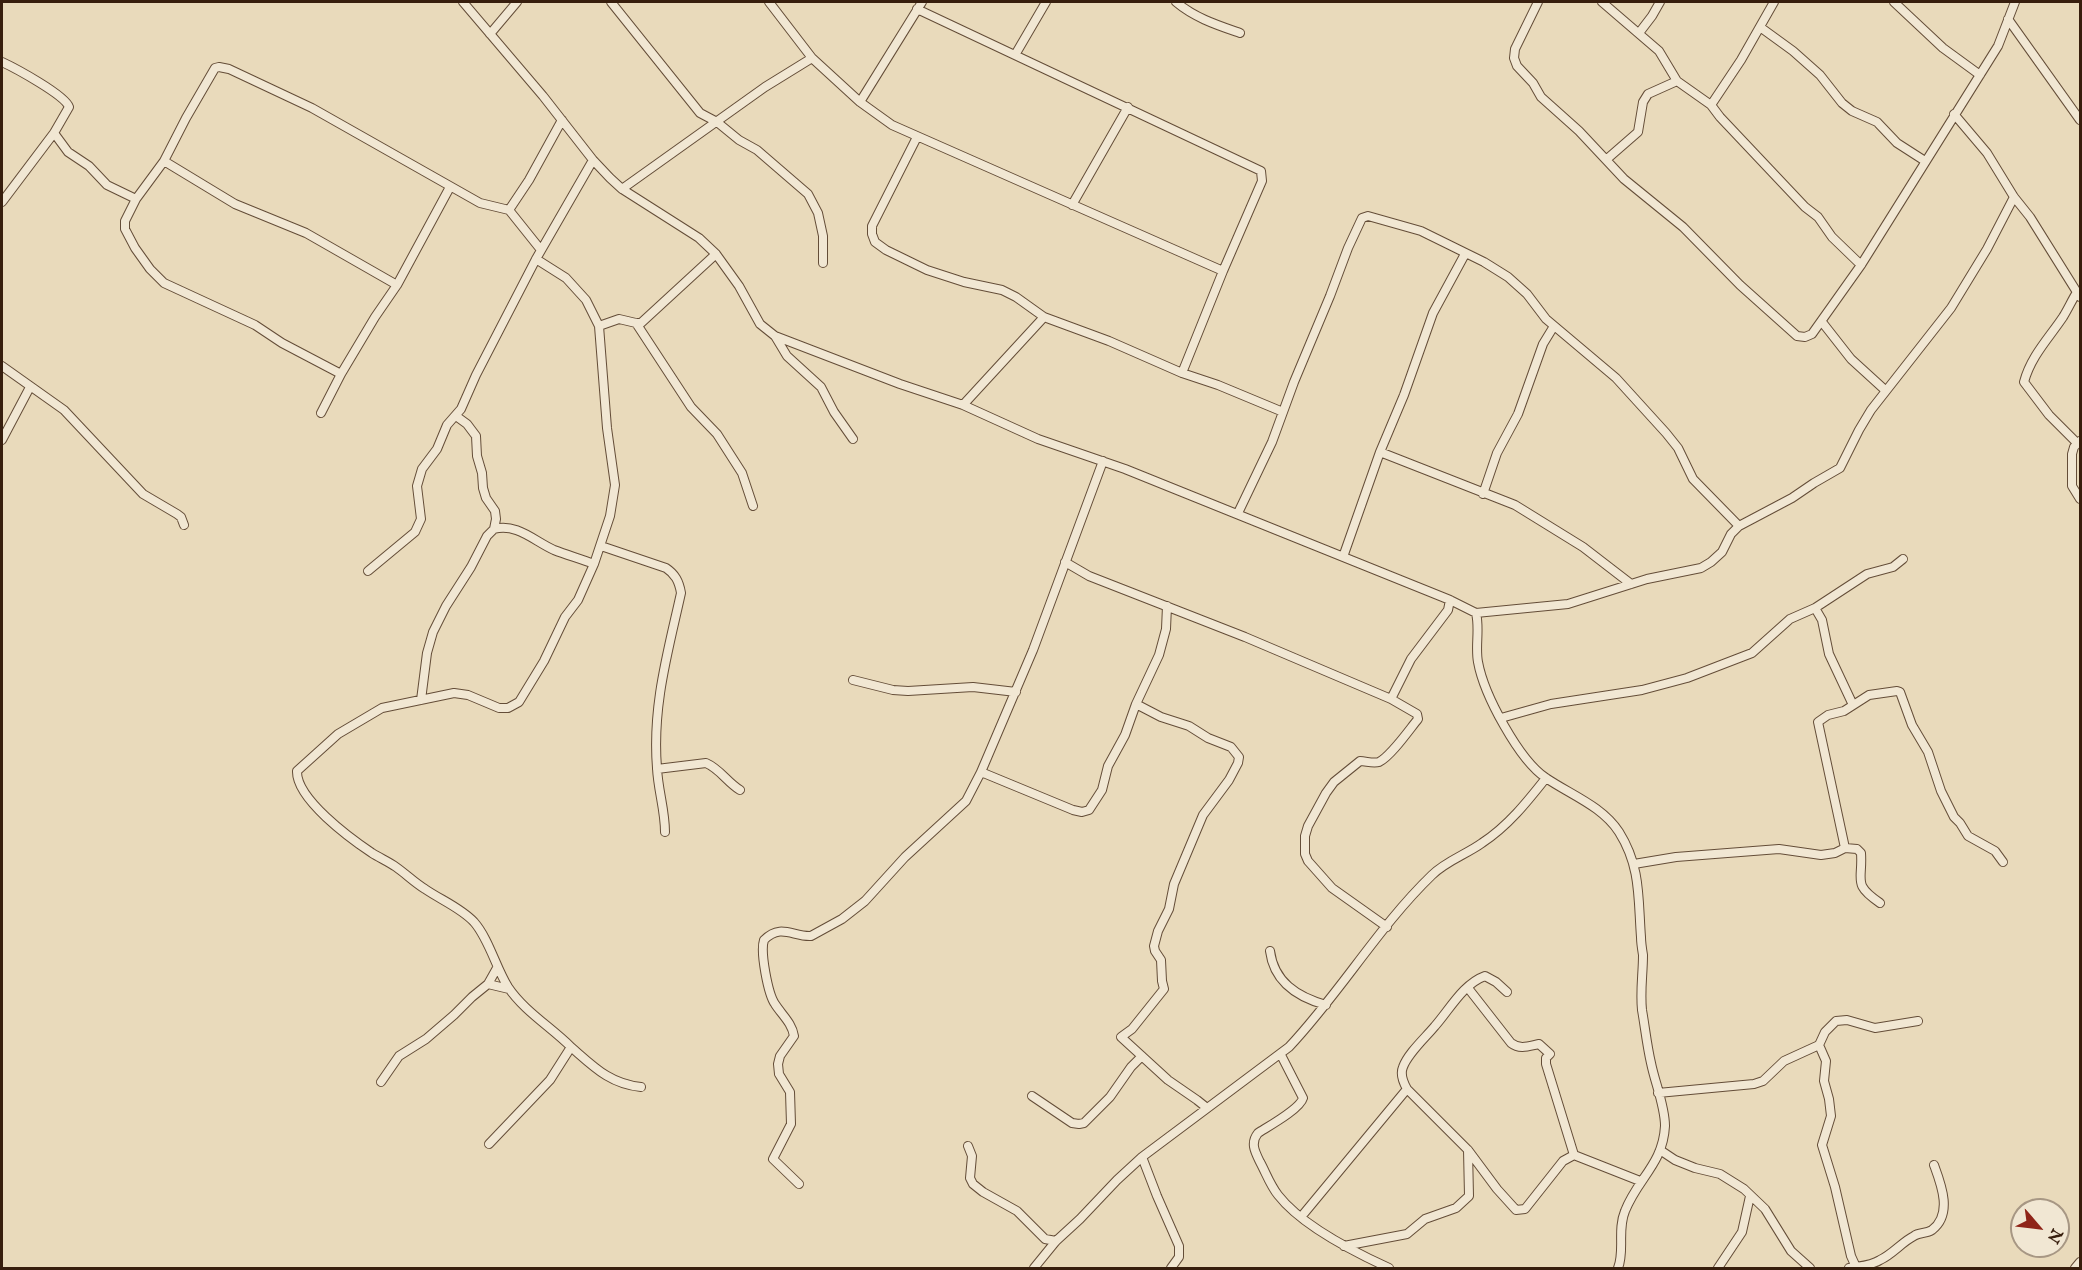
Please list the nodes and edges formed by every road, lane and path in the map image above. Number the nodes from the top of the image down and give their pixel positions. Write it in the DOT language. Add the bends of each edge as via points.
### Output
graph roads {
  1 [pos="462,2"];
  2 [pos="517,2"];
  3 [pos="611,2"];
  4 [pos="769,2"];
  5 [pos="1046,2"];
  6 [pos="1176,2"];
  7 [pos="1538,2"];
  8 [pos="1602,2"];
  9 [pos="1660,2"];
  10 [pos="1774,2"];
  11 [pos="1894,2"];
  12 [pos="2015,2"];
  13 [pos="920,5"];
  14 [pos="2008,20"];
  15 [pos="1760,27"];
  16 [pos="1240,33"];
  17 [pos="1639,33"];
  18 [pos="490,34"];
  19 [pos="1015,55"];
  20 [pos="812,58"];
  21 [pos="2,63"];
  22 [pos="1980,75"];
  23 [pos="1677,81"];
  24 [pos="860,102"];
  25 [pos="1711,105"];
  26 [pos="1128,107"];
  27 [pos="1954,114"];
  28 [pos="562,120"];
  29 [pos="2080,120"];
  30 [pos="717,122"];
  31 [pos="54,133"];
  32 [pos="917,136"];
  33 [pos="1607,159"];
  34 [pos="593,160"];
  35 [pos="164,161"];
  36 [pos="1925,161"];
  37 [pos="450,187"];
  38 [pos="622,189"];
  39 [pos="2014,197"];
  40 [pos="136,199"];
  41 [pos="2,202"];
  42 [pos="1072,205"];
  43 [pos="509,210"];
  44 [pos="542,250"];
  45 [pos="716,254"];
  46 [pos="1465,254"];
  47 [pos="536,259"];
  48 [pos="823,262"];
  49 [pos="1861,265"];
  50 [pos="1223,271"];
  51 [pos="397,285"];
  52 [pos="2079,294"];
  53 [pos="1044,317"];
  54 [pos="1822,322"];
  55 [pos="636,323"];
  56 [pos="599,326"];
  57 [pos="1554,326"];
  58 [pos="775,336"];
  59 [pos="2,366"];
  60 [pos="1182,373"];
  61 [pos="341,374"];
  62 [pos="30,387"];
  63 [pos="1885,390"];
  64 [pos="963,405"];
  65 [pos="1283,412"];
  66 [pos="321,413"];
  67 [pos="456,416"];
  68 [pos="854,439"];
  69 [pos="2,440"];
  70 [pos="2079,442"];
  71 [pos="1380,452"];
  72 [pos="1103,461"];
  73 [pos="1483,494"];
  74 [pos="2080,499"];
  75 [pos="753,506"];
  76 [pos="1238,513"];
  77 [pos="184,525"];
  78 [pos="1739,526"];
  79 [pos="494,529"];
  80 [pos="601,546"];
  81 [pos="1343,557"];
  82 [pos="1903,559"];
  83 [pos="1065,562"];
  84 [pos="594,564"];
  85 [pos="368,572"];
  86 [pos="1631,584"];
  87 [pos="1450,600"];
  88 [pos="1167,606"];
  89 [pos="1815,608"];
  90 [pos="1476,613"];
  91 [pos="853,680"];
  92 [pos="1016,692"];
  93 [pos="1391,699"];
  94 [pos="421,700"];
  95 [pos="1136,704"];
  96 [pos="1852,705"];
  97 [pos="1502,718"];
  98 [pos="657,769"];
  99 [pos="981,772"];
  100 [pos="1546,778"];
  101 [pos="740,790"];
  102 [pos="665,832"];
  103 [pos="1845,848"];
  104 [pos="2003,862"];
  105 [pos="1634,864"];
  106 [pos="1880,903"];
  107 [pos="1387,927"];
  108 [pos="1270,951"];
  109 [pos="497,968"];
  110 [pos="488,984"];
  111 [pos="1468,988"];
  112 [pos="509,989"];
  113 [pos="1507,992"];
  114 [pos="1326,1005"];
  115 [pos="1918,1021"];
  116 [pos="1819,1046"];
  117 [pos="571,1047"];
  118 [pos="1281,1055"];
  119 [pos="1142,1056"];
  120 [pos="381,1082"];
  121 [pos="642,1087"];
  122 [pos="1407,1089"];
  123 [pos="1658,1093"];
  124 [pos="1032,1096"];
  125 [pos="1207,1108"];
  126 [pos="489,1144"];
  127 [pos="968,1146"];
  128 [pos="1468,1150"];
  129 [pos="1660,1150"];
  130 [pos="1574,1155"];
  131 [pos="1142,1157"];
  132 [pos="1934,1165"];
  133 [pos="1640,1181"];
  134 [pos="799,1184"];
  135 [pos="1750,1196"];
  136 [pos="1301,1217"];
  137 [pos="1056,1241"];
  138 [pos="1344,1246"];
  139 [pos="2080,1262"];
  140 [pos="1853,1268"];
  141 [pos="1034,1269"];
  142 [pos="1170,1269"];
  143 [pos="1389,1269"];
  144 [pos="1618,1269"];
  145 [pos="1718,1269"];
  146 [pos="1810,1269"];
  147 [pos="2075,1269"];
  1 -- 18 [label="street"];
  2 -- 18 [label="street"];
  3 -- 30 [label="street" via="700,113"];
  4 -- 20 [label="street"];
  5 -- 19 [label="street"];
  6 -- 16 [label="street" via="1201,18"];
  7 -- 33 [label="street" via="1515,49 1517,66 1541,97"];
  8 -- 17 [label="street"];
  9 -- 17 [label="street"];
  10 -- 15 [label="street"];
  11 -- 22 [label="street" via="1943,48"];
  12 -- 14 [label="street"];
  13 -- 19 [label="street"];
  13 -- 24 [label="street"];
  14 -- 22 [label="street"];
  14 -- 29 [label="street"];
  15 -- 25 [label="street"];
  15 -- 36 [label="street" via="1820,75 1842,104 1877,122 1897,143"];
  17 -- 23 [label="street" via="1665,59"];
  18 -- 28 [label="street"];
  19 -- 26 [label="street"];
  20 -- 24 [label="street"];
  20 -- 30 [label="street"];
  21 -- 31 [label="street" via="67,102 67,112"];
  22 -- 27 [label="street"];
  23 -- 25 [label="street"];
  23 -- 33 [label="street" via="1647,94 1638,132"];
  24 -- 32 [label="street" via="892,125"];
  25 -- 49 [label="street"];
  26 -- 42 [label="street"];
  26 -- 50 [label="street" via="1261,171 1262,180"];
  27 -- 36 [label="street"];
  27 -- 39 [label="street" via="1987,153"];
  28 -- 34 [label="street"];
  28 -- 43 [label="street"];
  30 -- 38 [label="street"];
  30 -- 48 [label="street" via="808,194 818,213"];
  31 -- 40 [label="street" via="68,152 102,180"];
  31 -- 41 [label="street"];
  32 -- 42 [label="street"];
  32 -- 53 [label="street" via="872,226 876,242 927,270 1002,290"];
  33 -- 54 [label="street" via="1624,179 1683,227 1797,336 1812,334"];
  34 -- 38 [label="street"];
  34 -- 44 [label="street"];
  35 -- 37 [label="street" via="211,74 219,67 312,108"];
  35 -- 40 [label="street"];
  35 -- 51 [label="street" via="234,204 306,233"];
  36 -- 49 [label="street"];
  37 -- 43 [label="street" via="480,203"];
  37 -- 51 [label="street"];
  38 -- 45 [label="street" via="699,238"];
  39 -- 52 [label="street"];
  39 -- 63 [label="street" via="1940,325"];
  40 -- 61 [label="street" via="125,229 150,269 164,283 255,325"];
  42 -- 50 [label="street"];
  43 -- 44 [label="street"];
  44 -- 47 [label="street"];
  45 -- 55 [label="street"];
  45 -- 58 [label="street" via="760,324"];
  46 -- 57 [label="street" via="1508,277"];
  46 -- 65 [label="street" via="1421,231 1368,216 1362,218"];
  46 -- 71 [label="street" via="1433,313"];
  47 -- 56 [label="street" via="566,278 586,300"];
  47 -- 67 [label="street"];
  49 -- 54 [label="street"];
  50 -- 60 [label="street"];
  51 -- 61 [label="street"];
  52 -- 70 [label="street" via="2043,342 2024,382 2049,415"];
  53 -- 60 [label="street"];
  53 -- 64 [label="street"];
  54 -- 63 [label="street" via="1851,358"];
  55 -- 56 [label="street" via="619,319"];
  55 -- 75 [label="street" via="691,407 730,454 742,473"];
  56 -- 80 [label="street" via="615,485"];
  57 -- 73 [label="street" via="1543,344"];
  57 -- 78 [label="street" via="1616,378 1678,448 1693,479"];
  58 -- 64 [label="street"];
  58 -- 68 [label="street" via="796,366 821,387"];
  59 -- 62 [label="street"];
  60 -- 65 [label="street"];
  61 -- 66 [label="street"];
  62 -- 69 [label="street"];
  62 -- 77 [label="street" via="74,419 143,494 181,517"];
  63 -- 78 [label="street" via="1839,469"];
  64 -- 72 [label="street" via="1048,443"];
  65 -- 76 [label="street"];
  67 -- 79 [label="street" via="476,436 483,488 496,514"];
  67 -- 85 [label="street" via="418,478 420,511 415,532"];
  70 -- 74 [label="street" via="2072,454 2072,486"];
  71 -- 73 [label="street"];
  71 -- 81 [label="street"];
  72 -- 76 [label="street"];
  72 -- 83 [label="street"];
  73 -- 86 [label="street" via="1515,505"];
  76 -- 81 [label="street"];
  78 -- 86 [label="street" via="1719,556 1701,568"];
  79 -- 84 [label="street" via="520,531"];
  79 -- 94 [label="street" via="486,536 433,632"];
  80 -- 84 [label="street"];
  80 -- 98 [label="street" via="666,568 680,583 657,712"];
  81 -- 87 [label="street"];
  82 -- 89 [label="street" via="1893,567 1867,574"];
  83 -- 88 [label="street" via="1089,576"];
  83 -- 92 [label="street"];
  84 -- 94 [label="street" via="578,600 519,702 499,708 462,693"];
  86 -- 90 [label="street" via="1568,604"];
  87 -- 90 [label="street"];
  87 -- 93 [label="street" via="1448,610 1410,659"];
  88 -- 93 [label="street"];
  88 -- 95 [label="street" via="1159,655"];
  89 -- 96 [label="street" via="1822,620 1829,654"];
  89 -- 97 [label="street" via="1790,619 1752,653 1687,678 1642,690 1551,704"];
  90 -- 97 [label="street" via="1478,662"];
  91 -- 92 [label="street" via="893,690 973,687"];
  92 -- 99 [label="street"];
  93 -- 107 [label="street" via="1417,714 1418,719 1380,761 1360,761 1334,782 1308,826 1304,845 1308,861 1332,888"];
  94 -- 109 [label="street" via="382,708 338,734 300,767 297,776 312,802 341,831 467,915 477,925"];
  95 -- 99 [label="street" via="1108,766 1102,790 1089,810 1073,810"];
  95 -- 119 [label="street" via="1231,747 1239,757 1229,780 1203,815 1158,931 1154,946 1161,960 1164,989 1121,1037"];
  96 -- 103 [label="street" via="1818,722"];
  96 -- 104 [label="street" via="1875,693 1900,692 1954,817 1968,836 1995,851"];
  97 -- 100 [label="street" via="1519,751"];
  98 -- 101 [label="street" via="706,764"];
  98 -- 102 [label="street"];
  99 -- 134 [label="street" via="966,801 854,910 811,936 789,931 764,940 762,956 770,995 794,1036 778,1064 779,1074 790,1092 791,1124 773,1159"];
  100 -- 105 [label="street" via="1607,817"];
  100 -- 107 [label="street" via="1501,829 1434,873"];
  103 -- 105 [label="street" via="1827,855 1779,849"];
  103 -- 106 [label="street" via="1861,853 1862,888"];
  105 -- 123 [label="street" via="1640,898 1640,986"];
  107 -- 114 [label="street"];
  108 -- 114 [label="street" via="1277,973 1297,994"];
  109 -- 110 [label="street"];
  109 -- 112 [label="street"];
  110 -- 112 [label="street"];
  110 -- 120 [label="street" via="436,1030 399,1056"];
  111 -- 113 [label="street" via="1485,976"];
  111 -- 122 [label="street" via="1402,1068"];
  111 -- 130 [label="street" via="1511,1043 1516,1047 1539,1044 1550,1054 1546,1064"];
  112 -- 117 [label="street"];
  114 -- 118 [label="street"];
  115 -- 116 [label="street" via="1875,1028 1836,1021"];
  116 -- 123 [label="street" via="1784,1061 1754,1084"];
  116 -- 140 [label="street" via="1826,1061 1824,1082 1832,1116 1822,1145"];
  117 -- 121 [label="street" via="617,1082"];
  117 -- 126 [label="street" via="550,1080"];
  118 -- 125 [label="street"];
  118 -- 136 [label="street" via="1304,1098 1294,1110 1258,1133 1253,1144 1276,1193"];
  119 -- 124 [label="street" via="1084,1123 1072,1123"];
  119 -- 125 [label="street"];
  122 -- 128 [label="street"];
  122 -- 136 [label="street"];
  123 -- 129 [label="street" via="1665,1124"];
  125 -- 131 [label="street"];
  127 -- 137 [label="street" via="973,1184 1017,1211 1045,1239"];
  128 -- 130 [label="street" via="1516,1210 1525,1209 1563,1161"];
  128 -- 138 [label="street" via="1469,1196 1463,1203 1425,1219 1407,1234"];
  129 -- 133 [label="street" via="1652,1168"];
  129 -- 135 [label="street" via="1674,1160 1720,1174"];
  130 -- 133 [label="street"];
  131 -- 137 [label="street"];
  131 -- 142 [label="street" via="1179,1246 1179,1257"];
  132 -- 140 [label="street" via="1944,1202 1937,1224 1880,1261"];
  133 -- 144 [label="street" via="1621,1221"];
  135 -- 145 [label="street" via="1742,1232"];
  135 -- 146 [label="street" via="1765,1209 1791,1251"];
  136 -- 138 [label="street"];
  137 -- 141 [label="street"];
  138 -- 143 [label="street"];
  139 -- 147 [label="street"];
}
